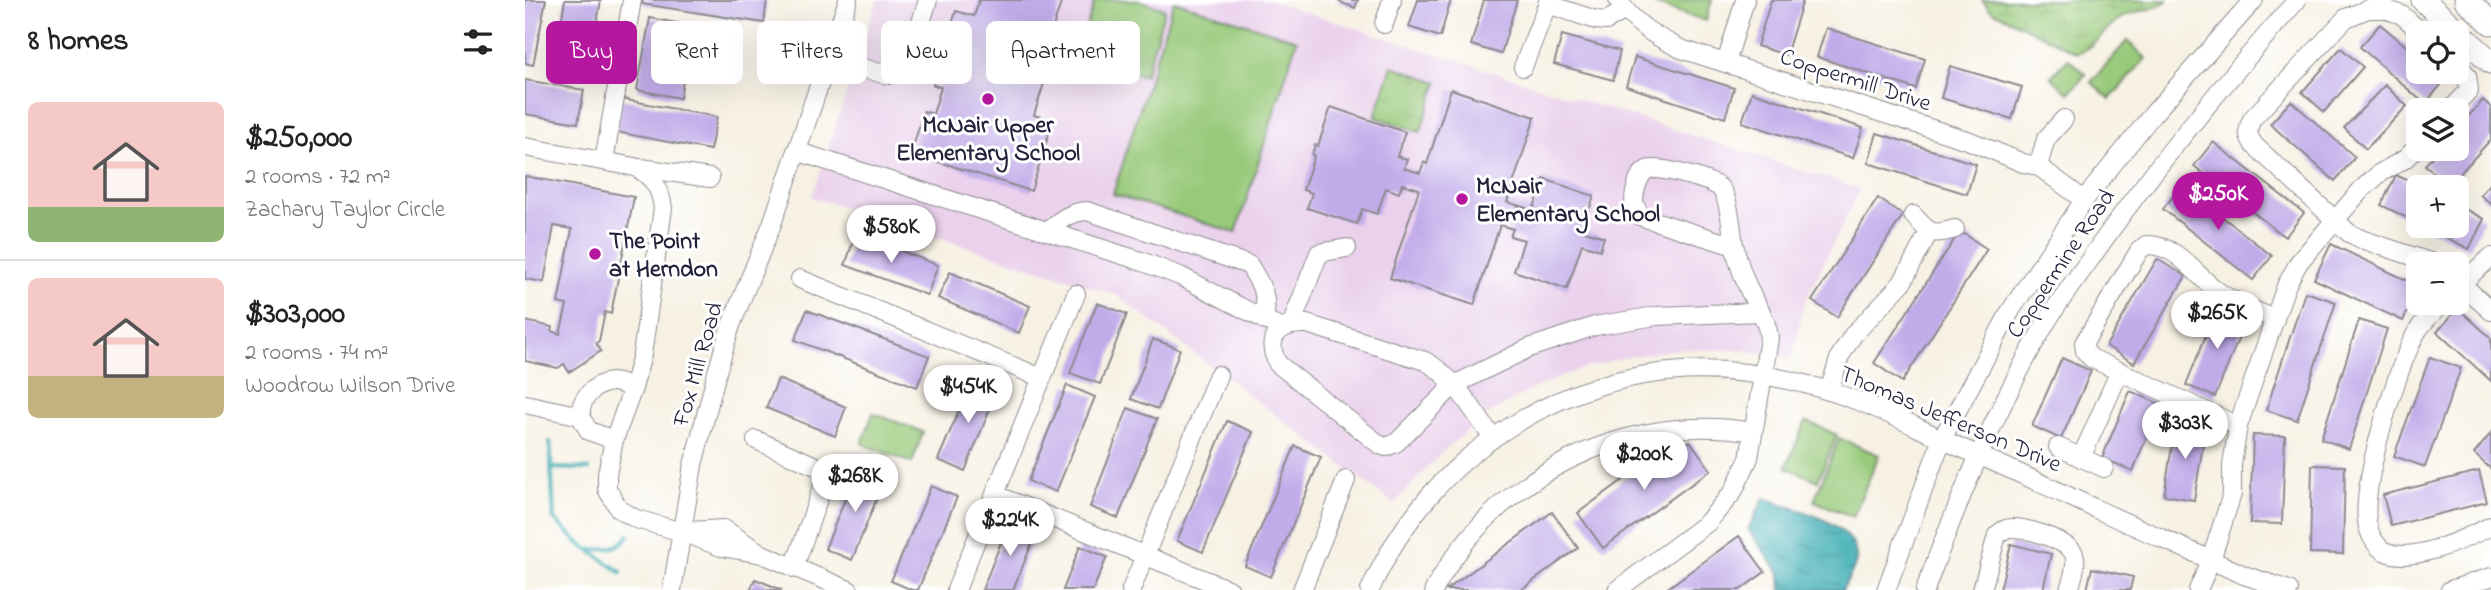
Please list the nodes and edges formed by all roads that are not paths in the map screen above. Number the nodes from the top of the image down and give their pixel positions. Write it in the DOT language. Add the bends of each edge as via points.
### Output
graph roads {
  1 [pos="632,0"];
  2 [pos="848,0"];
  3 [pos="928,0"];
  4 [pos="1392,0"];
  5 [pos="1745,0"];
  6 [pos="2255,0"];
  7 [pos="2297,0"];
  8 [pos="2423,0"];
  9 [pos="2466,0"];
  10 [pos="1548,2"];
  11 [pos="1622,5"];
  12 [pos="841,21"];
  13 [pos="2409,21"];
  14 [pos="2491,23"];
  15 [pos="1384,24"];
  16 [pos="2491,62"];
  17 [pos="1726,63"];
  18 [pos="1523,66"];
  19 [pos="867,69"];
  20 [pos="819,84"];
  21 [pos="2064,119"];
  22 [pos="525,147"];
  23 [pos="796,151"];
  24 [pos="2406,158"];
  25 [pos="604,161"];
  26 [pos="2038,166"];
  27 [pos="635,167"];
  28 [pos="710,178"];
  29 [pos="2084,200"];
  30 [pos="1913,215"];
  31 [pos="2335,219"];
  32 [pos="1955,229"];
  33 [pos="1047,231"];
  34 [pos="1929,232"];
  35 [pos="1734,246"];
  36 [pos="1347,248"];
  37 [pos="2406,254"];
  38 [pos="2491,257"];
  39 [pos="2469,274"];
  40 [pos="800,278"];
  41 [pos="2469,292"];
  42 [pos="1076,294"];
  43 [pos="2491,311"];
  44 [pos="1761,312"];
  45 [pos="2431,315"];
  46 [pos="2275,319"];
  47 [pos="1264,320"];
  48 [pos="1286,326"];
  49 [pos="1762,373"];
  50 [pos="2119,373"];
  51 [pos="1218,375"];
  52 [pos="1042,378"];
  53 [pos="1454,385"];
  54 [pos="633,388"];
  55 [pos="1829,391"];
  56 [pos="525,404"];
  57 [pos="581,416"];
  58 [pos="2238,426"];
  59 [pos="1753,432"];
  60 [pos="1493,438"];
  61 [pos="1942,439"];
  62 [pos="614,440"];
  63 [pos="756,440"];
  64 [pos="2058,447"];
  65 [pos="1980,456"];
  66 [pos="2081,458"];
  67 [pos="2103,468"];
  68 [pos="1346,480"];
  69 [pos="996,495"];
  70 [pos="2491,526"];
  71 [pos="683,531"];
  72 [pos="1146,555"];
  73 [pos="2211,560"];
  74 [pos="794,568"];
  75 [pos="2491,577"];
  76 [pos="672,590"];
  77 [pos="849,590"];
  78 [pos="955,590"];
  79 [pos="1131,590"];
  80 [pos="1230,590"];
  81 [pos="1302,590"];
  82 [pos="1370,590"];
  83 [pos="1434,590"];
  84 [pos="1617,590"];
  85 [pos="1885,590"];
  86 [pos="1925,590"];
  87 [pos="1982,590"];
  88 [pos="2069,590"];
  89 [pos="2198,590"];
  90 [pos="2289,590"];
  91 [pos="2454,590"];
  1 -- 25 [label="street"];
  2 -- 12 [label="street, Fox Mill Road"];
  3 -- 19 [label="street" via="906,70 887,75"];
  4 -- 15 [label="street"];
  5 -- 17 [label="street"];
  6 -- 29 [label="street, Coppermine Road"];
  7 -- 65 [label="street, Coppermine Road" via="2196,117 2054,310"];
  8 -- 16 [label="main road"];
  9 -- 14 [label="main road"];
  10 -- 11 [label="street" via="1606,21"];
  10 -- 18 [label="street"];
  11 -- 17 [label="street, Coppermill Drive" via="1649,33"];
  13 -- 31 [label="street" via="2385,9 2368,9 2346,18 2248,128 2254,145"];
  17 -- 26 [label="street, Coppermill Drive"];
  20 -- 23 [label="street, Fox Mill Road"];
  21 -- 26 [label="street" via="2046,139"];
  22 -- 25 [label="street"];
  23 -- 33 [label="street"];
  23 -- 71 [label="street, Fox Mill Road" via="720,360 693,465"];
  24 -- 31 [label="street" via="2380,173"];
  25 -- 27 [label="street"];
  26 -- 29 [label="street, Coppermill Drive"];
  27 -- 28 [label="street"];
  27 -- 54 [label="street" via="656,183 663,208"];
  29 -- 61 [label="street, Coppermine Road" via="2011,310"];
  30 -- 34 [label="street"];
  31 -- 37 [label="street" via="2361,239"];
  31 -- 46 [label="street" via="2299,262"];
  32 -- 34 [label="street"];
  33 -- 47 [label="street" via="1180,276"];
  33 -- 47 [label="street" via="1063,218 1087,211 1249,265 1263,289 1267,304"];
  34 -- 55 [label="street" via="1902,283 1853,335 1840,356"];
  35 -- 35 [label="street" via="1726,196 1720,188 1658,168 1640,177 1633,199 1642,217"];
  35 -- 44 [label="street"];
  36 -- 48 [label="street" via="1319,253"];
  38 -- 39 [label="street"];
  40 -- 52 [label="street"];
  41 -- 43 [label="street"];
  42 -- 52 [label="street"];
  44 -- 49 [label="street" via="1769,327"];
  44 -- 53 [label="street" via="1656,316 1595,326 1529,348"];
  45 -- 70 [label="street" via="2416,331 2403,361 2376,447 2368,529 2385,551 2405,554 2456,542"];
  46 -- 50 [label="street" via="2220,293 2167,247 2146,245 2084,343 2091,358"];
  46 -- 58 [label="street"];
  47 -- 48 [label="street"];
  48 -- 53 [label="street" via="1307,324 1425,361"];
  48 -- 53 [label="street" via="1274,338 1272,353 1278,364 1386,447 1396,443"];
  49 -- 55 [label="street, Thomas Jefferson Drive"];
  49 -- 59 [label="street"];
  49 -- 60 [label="street, Thomas Jefferson Drive" via="1691,370 1621,380 1571,395"];
  50 -- 58 [label="street"];
  50 -- 66 [label="street"];
  51 -- 72 [label="street"];
  52 -- 69 [label="street"];
  53 -- 60 [label="street"];
  54 -- 57 [label="street" via="610,382 594,388"];
  54 -- 62 [label="street"];
  55 -- 61 [label="street, Thomas Jefferson Drive"];
  56 -- 57 [label="street"];
  57 -- 62 [label="street" via="589,431"];
  58 -- 73 [label="street" via="2232,494"];
  59 -- 83 [label="street" via="1726,427 1663,429 1616,440 1567,459 1529,482 1487,519 1459,550"];
  59 -- 84 [label="street" via="1749,458 1733,492 1707,523"];
  60 -- 82 [label="street, Thomas Jefferson Drive" via="1427,499"];
  61 -- 65 [label="street, Thomas Jefferson Drive"];
  61 -- 85 [label="street, Coppermine Road"];
  62 -- 71 [label="street" via="607,474 612,500 636,519"];
  63 -- 74 [label="street" via="825,473"];
  64 -- 66 [label="street"];
  65 -- 73 [label="street, Thomas Jefferson Drive"];
  65 -- 86 [label="street, Coppermine Road"];
  66 -- 67 [label="street"];
  68 -- 81 [label="street"];
  69 -- 72 [label="street"];
  69 -- 78 [label="street"];
  71 -- 74 [label="street" via="724,529"];
  71 -- 76 [label="street, Fox Mill Road"];
  72 -- 79 [label="street"];
  72 -- 80 [label="street"];
  73 -- 89 [label="street"];
  73 -- 90 [label="street, Thomas Jefferson Drive"];
  74 -- 77 [label="street"];
  75 -- 91 [label="street"];
  87 -- 88 [label="street" via="1997,535 2013,527 2063,544 2073,553"];
}
